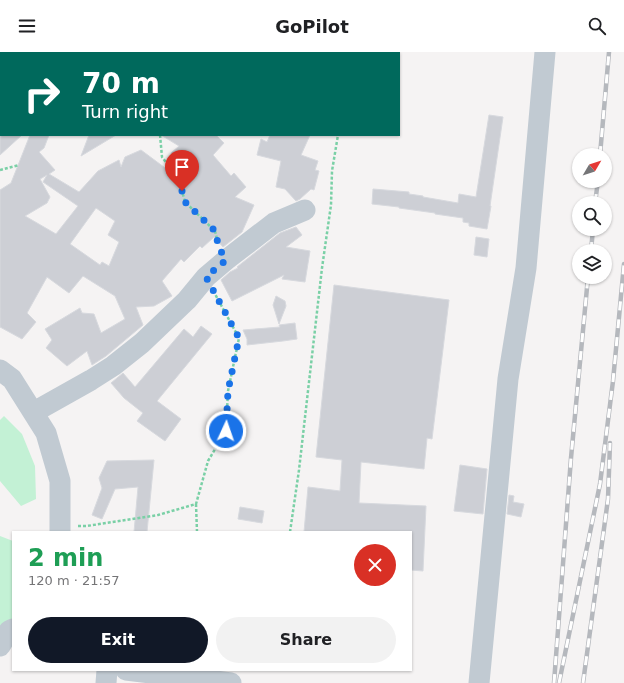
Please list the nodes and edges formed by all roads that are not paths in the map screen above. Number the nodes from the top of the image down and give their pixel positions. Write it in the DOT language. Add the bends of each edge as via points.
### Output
graph roads {
  1 [pos="545,52"];
  2 [pos="305,210"];
  3 [pos="0,370"];
  4 [pos="34,412"];
  5 [pos="61,529"];
  6 [pos="12,630"];
  7 [pos="0,646"];
  8 [pos="107,671"];
  9 [pos="134,671"];
  10 [pos="106,683"];
  11 [pos="231,683"];
  12 [pos="479,683"];
  1 -- 12 [label="street" via="526,268 508,379"];
  2 -- 4 [label="street" via="274,223 226,260 142,343 113,366"];
  3 -- 4 [label="street" via="12,380"];
  4 -- 5 [label="street" via="46,433 60,481"];
  6 -- 7 [label="street"];
  8 -- 10 [label="street"];
  9 -- 11 [label="street"];
}
